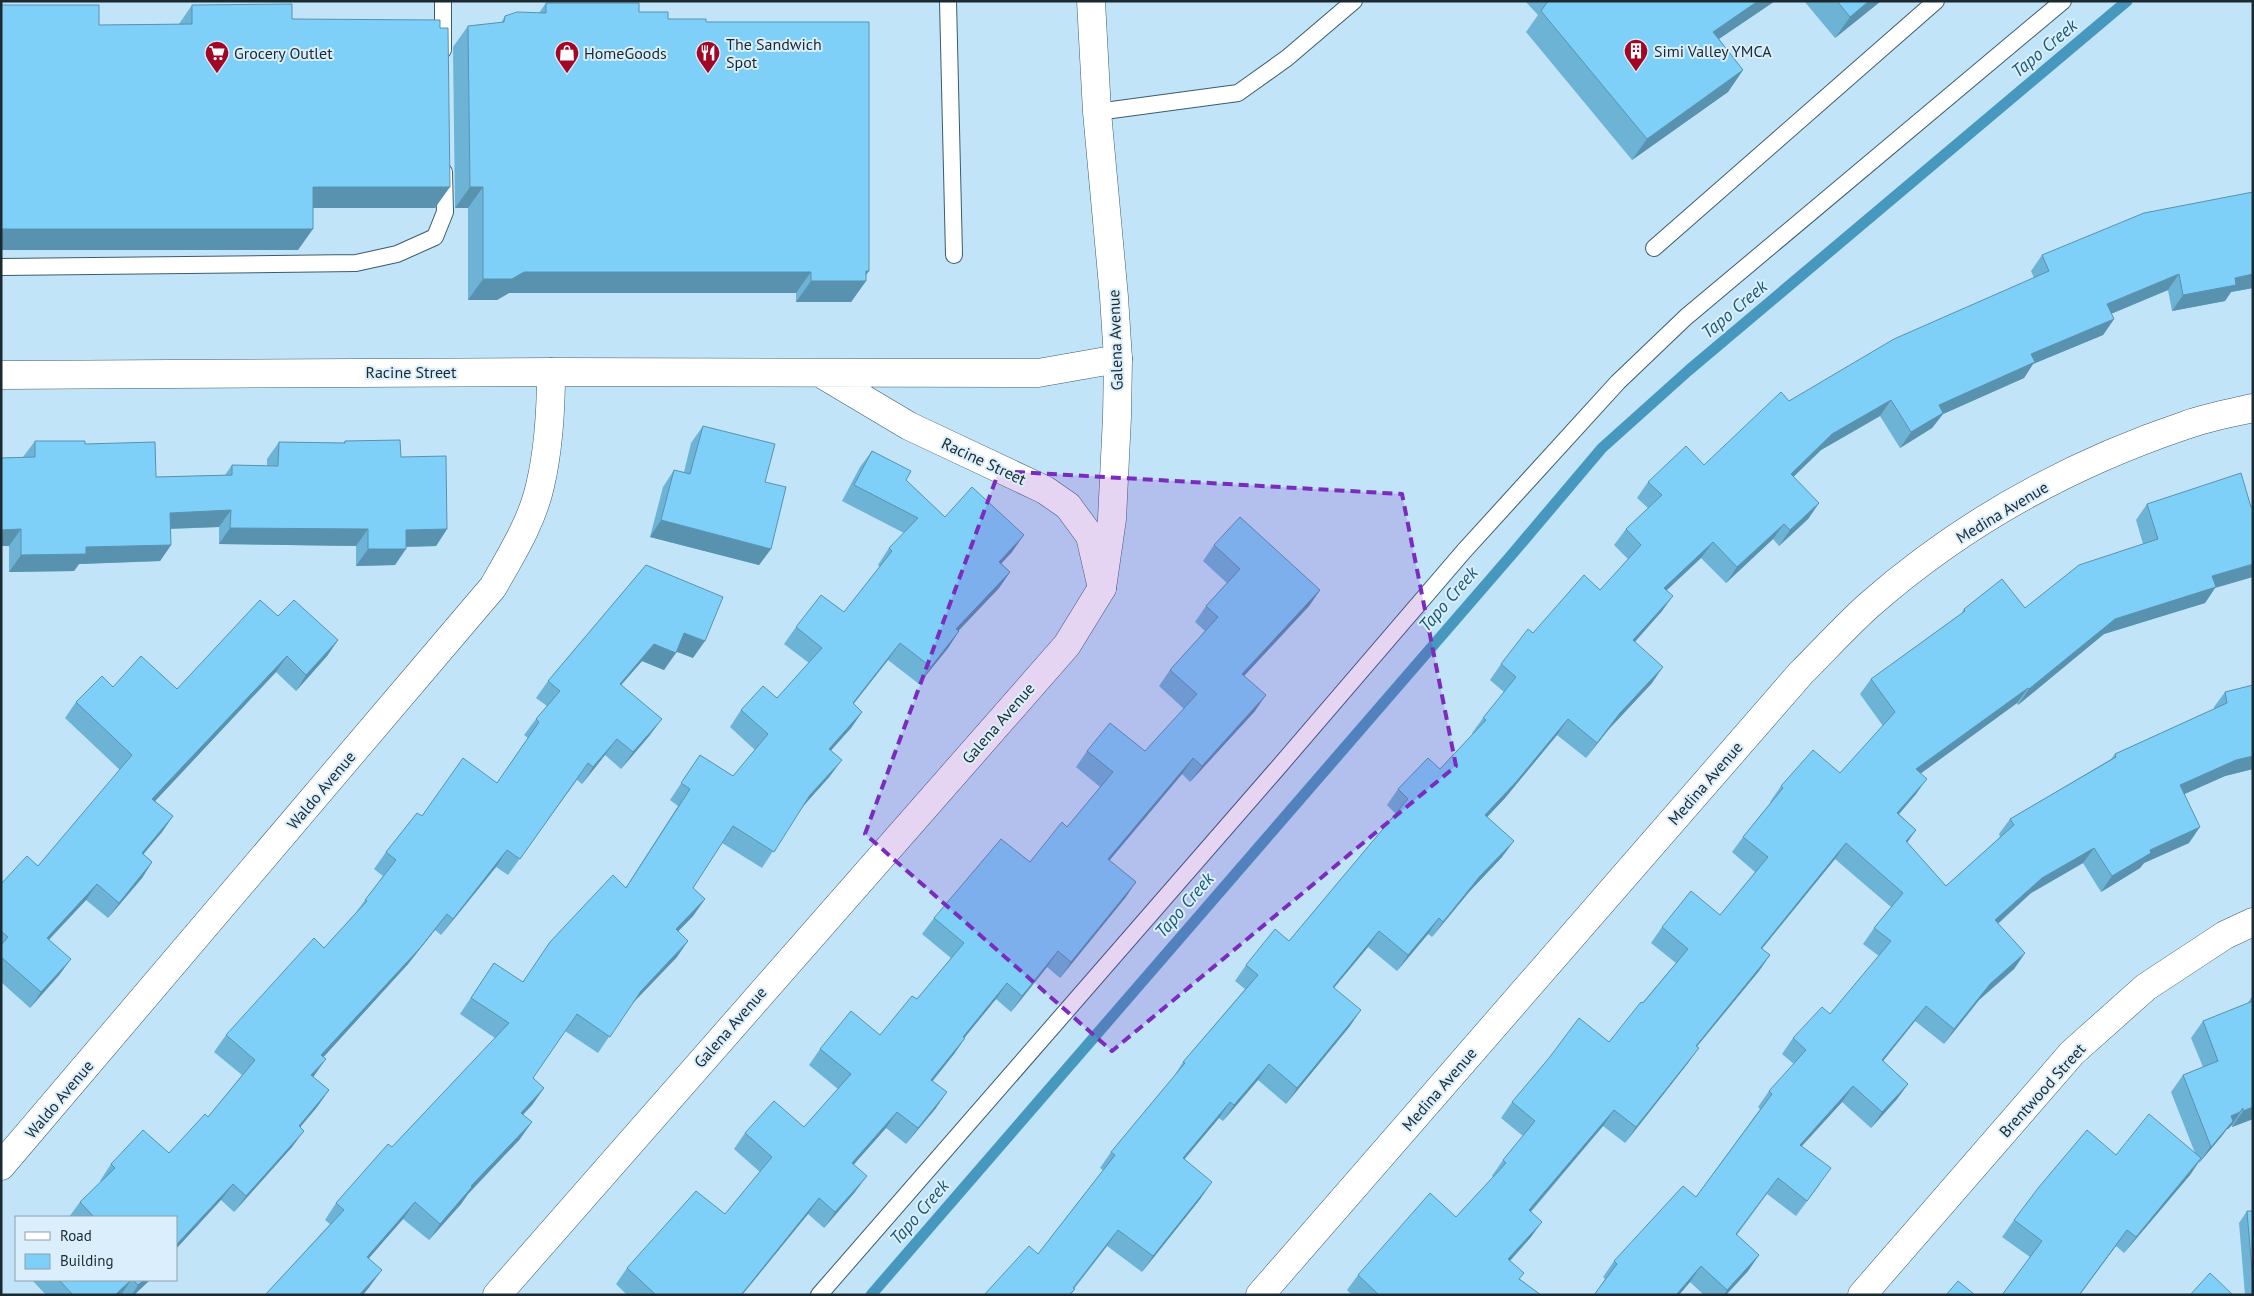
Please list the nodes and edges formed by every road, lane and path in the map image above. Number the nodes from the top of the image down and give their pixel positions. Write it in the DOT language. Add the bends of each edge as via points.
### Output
graph roads {
  1 [pos="443,1"];
  2 [pos="948,1"];
  3 [pos="1090,1"];
  4 [pos="1354,1"];
  5 [pos="1936,1"];
  6 [pos="2063,1"];
  7 [pos="443,68"];
  8 [pos="1097,112"];
  9 [pos="444,155"];
  10 [pos="1654,248"];
  11 [pos="954,254"];
  12 [pos="1,267"];
  13 [pos="1118,359"];
  14 [pos="551,372"];
  15 [pos="820,373"];
  16 [pos="1,375"];
  17 [pos="2253,408"];
  18 [pos="1102,588"];
  19 [pos="2253,922"];
  20 [pos="1,1166"];
  21 [pos="497,1295"];
  22 [pos="819,1295"];
  23 [pos="1260,1295"];
  24 [pos="1862,1295"];
  1 -- 7 [label="lane"];
  2 -- 11 [label="lane"];
  3 -- 8 [label="street, Galena Avenue"];
  4 -- 8 [label="lane" via="1288,58 1238,93"];
  5 -- 10 [label="lane"];
  6 -- 22 [label="lane" via="1686,317 1618,382 1464,551"];
  8 -- 13 [label="street, Galena Avenue"];
  9 -- 12 [label="lane" via="445,212 435,237 397,254 356,263"];
  13 -- 15 [label="street, Racine Street" via="1038,373"];
  13 -- 18 [label="street, Galena Avenue" via="1112,519"];
  14 -- 15 [label="street, Racine Street"];
  14 -- 16 [label="street, Racine Street"];
  14 -- 20 [label="street, Waldo Avenue" via="551,427 540,488 520,538 493,587"];
  15 -- 18 [label="street, Racine Street" via="908,426 1045,490 1068,506 1090,536"];
  17 -- 23 [label="street, Medina Avenue" via="2188,424 2103,456 2013,501 1934,553 1868,606 1801,673"];
  18 -- 21 [label="street, Galena Avenue" via="1067,645"];
  19 -- 24 [label="street, Brentwood Street" via="2225,935 2146,987 2072,1053"];
}
